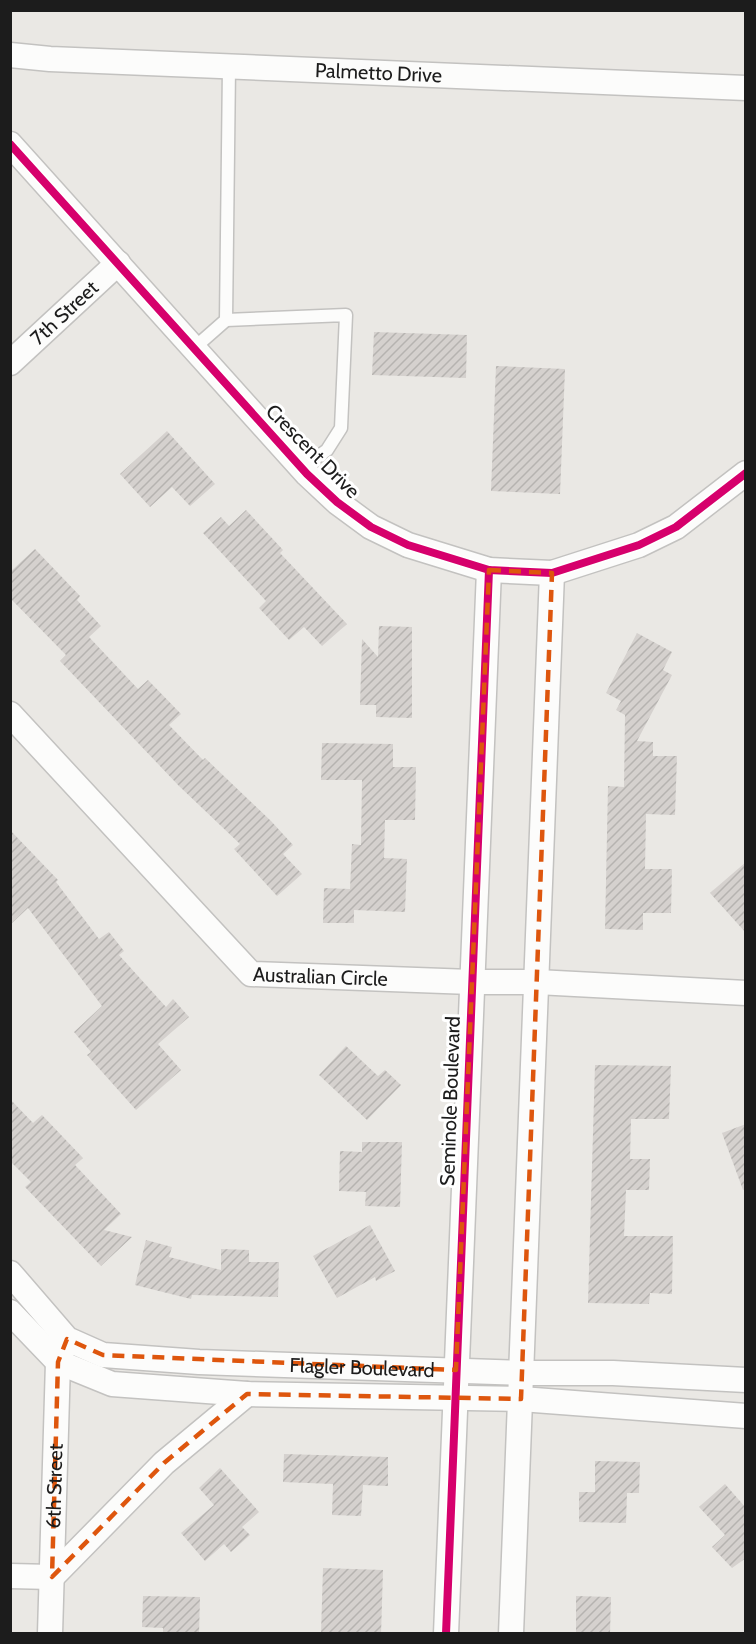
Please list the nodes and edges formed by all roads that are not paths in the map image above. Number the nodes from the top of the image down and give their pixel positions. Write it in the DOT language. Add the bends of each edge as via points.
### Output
graph roads {
  1 [pos="10,55"];
  2 [pos="229,67"];
  3 [pos="746,88"];
  4 [pos="10,144"];
  5 [pos="118,263"];
  6 [pos="226,320"];
  7 [pos="193,349"];
  8 [pos="10,363"];
  9 [pos="302,468"];
  10 [pos="746,473"];
  11 [pos="489,570"];
  12 [pos="552,573"];
  13 [pos="10,714"];
  14 [pos="471,982"];
  15 [pos="537,982"];
  16 [pos="746,993"];
  17 [pos="10,1273"];
  18 [pos="10,1312"];
  19 [pos="67,1339"];
  20 [pos="58,1362"];
  21 [pos="456,1370"];
  22 [pos="522,1373"];
  23 [pos="746,1380"];
  24 [pos="247,1394"];
  25 [pos="455,1398"];
  26 [pos="521,1399"];
  27 [pos="741,1419"];
  28 [pos="10,1576"];
  29 [pos="52,1577"];
  30 [pos="50,1634"];
  31 [pos="446,1634"];
  32 [pos="511,1634"];
  1 -- 2 [label="street, Palmetto Drive"];
  2 -- 3 [label="street, Palmetto Drive"];
  2 -- 6 [label="lane"];
  4 -- 5 [label="street, Crescent Drive"];
  5 -- 7 [label="street, Crescent Drive"];
  5 -- 8 [label="street, 7th Street"];
  6 -- 7 [label="lane"];
  6 -- 9 [label="lane" via="346,315 341,428 327,450"];
  7 -- 9 [label="street, Crescent Drive"];
  9 -- 11 [label="street, Crescent Drive" via="337,502 371,527 408,545"];
  10 -- 12 [label="street, Crescent Drive" via="676,527 639,545"];
  11 -- 12 [label="street, Crescent Drive"];
  11 -- 14 [label="street, Seminole Boulevard"];
  12 -- 15 [label="street"];
  13 -- 14 [label="street, Australian Circle" via="251,974"];
  14 -- 15 [label="street, Australian Circle"];
  14 -- 21 [label="street, Seminole Boulevard"];
  15 -- 16 [label="street, Australian Circle"];
  15 -- 22 [label="street"];
  17 -- 19 [label="street, Flagler Boulevard"];
  18 -- 20 [label="street, Flagler Boulevard"];
  19 -- 20 [label="street, 6th Street"];
  19 -- 21 [label="street, Flagler Boulevard" via="103,1355"];
  20 -- 24 [label="street, Flagler Boulevard" via="112,1384"];
  20 -- 29 [label="street, 6th Street"];
  21 -- 22 [label="street, Flagler Boulevard"];
  21 -- 25 [label="street, Seminole Boulevard"];
  22 -- 23 [label="street, Flagler Boulevard"];
  22 -- 26 [label="street"];
  24 -- 25 [label="street, Flagler Boulevard"];
  24 -- 29 [label="street" via="164,1463"];
  25 -- 26 [label="street, Flagler Boulevard"];
  25 -- 31 [label="street, Seminole Boulevard"];
  26 -- 27 [label="street, Flagler Boulevard"];
  26 -- 32 [label="street"];
  28 -- 29 [label="street"];
  29 -- 30 [label="street, 6th Street"];
}
